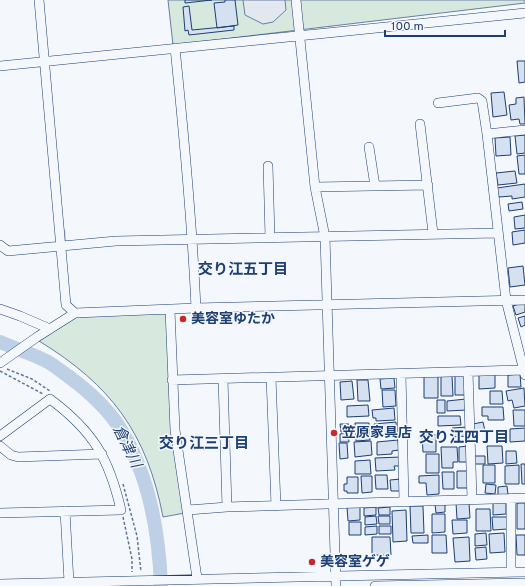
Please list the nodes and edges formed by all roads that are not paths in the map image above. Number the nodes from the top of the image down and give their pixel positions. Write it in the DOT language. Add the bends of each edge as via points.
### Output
graph roads {
  1 [pos="39,0"];
  2 [pos="296,0"];
  3 [pos="525,13"];
  4 [pos="300,35"];
  5 [pos="175,48"];
  6 [pos="45,62"];
  7 [pos="0,66"];
  8 [pos="438,102"];
  9 [pos="420,124"];
  10 [pos="525,130"];
  11 [pos="487,134"];
  12 [pos="369,147"];
  13 [pos="268,166"];
  14 [pos="428,185"];
  15 [pos="375,186"];
  16 [pos="315,188"];
  17 [pos="433,233"];
  18 [pos="497,233"];
  19 [pos="270,237"];
  20 [pos="325,237"];
  21 [pos="193,239"];
  22 [pos="0,245"];
  23 [pos="62,246"];
  24 [pos="506,300"];
  25 [pos="525,300"];
  26 [pos="328,305"];
  27 [pos="196,308"];
  28 [pos="0,309"];
  29 [pos="170,310"];
  30 [pos="75,313"];
  31 [pos="50,329"];
  32 [pos="2,362"];
  33 [pos="468,371"];
  34 [pos="524,373"];
  35 [pos="400,374"];
  36 [pos="330,375"];
  37 [pos="272,377"];
  38 [pos="223,379"];
  39 [pos="172,380"];
  40 [pos="0,436"];
  41 [pos="0,446"];
  42 [pos="102,454"];
  43 [pos="511,498"];
  44 [pos="525,498"];
  45 [pos="472,499"];
  46 [pos="404,501"];
  47 [pos="335,504"];
  48 [pos="276,506"];
  49 [pos="227,507"];
  50 [pos="188,510"];
  51 [pos="65,511"];
  52 [pos="0,513"];
  53 [pos="511,572"];
  54 [pos="525,572"];
  55 [pos="197,578"];
  56 [pos="336,581"];
  57 [pos="69,582"];
  58 [pos="525,583"];
  59 [pos="0,584"];
  60 [pos="512,585"];
  61 [pos="375,586"];
  1 -- 6 [label="street"];
  2 -- 4 [label="street"];
  3 -- 4 [label="street"];
  4 -- 5 [label="street"];
  4 -- 16 [label="street"];
  5 -- 6 [label="street"];
  5 -- 21 [label="street" via="187,154"];
  6 -- 7 [label="street"];
  6 -- 23 [label="street"];
  8 -- 11 [label="street" via="478,98 482,101"];
  9 -- 14 [label="street"];
  10 -- 11 [label="street"];
  11 -- 18 [label="street"];
  12 -- 15 [label="street"];
  13 -- 19 [label="street"];
  14 -- 15 [label="street"];
  14 -- 17 [label="street"];
  15 -- 16 [label="street"];
  16 -- 20 [label="street"];
  17 -- 18 [label="street"];
  17 -- 20 [label="street"];
  18 -- 24 [label="street"];
  19 -- 20 [label="street"];
  19 -- 21 [label="street"];
  20 -- 26 [label="street"];
  21 -- 23 [label="street" via="116,241"];
  21 -- 27 [label="street"];
  22 -- 23 [label="street" via="8,251"];
  23 -- 30 [label="street" via="66,305"];
  24 -- 25 [label="street"];
  24 -- 26 [label="street"];
  24 -- 34 [label="street"];
  26 -- 27 [label="street"];
  26 -- 36 [label="street"];
  27 -- 29 [label="street"];
  28 -- 31 [label="street"];
  29 -- 30 [label="street"];
  29 -- 39 [label="street"];
  30 -- 31 [label="street"];
  31 -- 32 [label="street"];
  33 -- 34 [label="street"];
  33 -- 35 [label="street"];
  33 -- 45 [label="street"];
  35 -- 36 [label="street"];
  35 -- 46 [label="street"];
  36 -- 37 [label="street"];
  36 -- 47 [label="street"];
  37 -- 38 [label="street"];
  37 -- 48 [label="street"];
  38 -- 39 [label="street"];
  38 -- 49 [label="street"];
  39 -- 50 [label="street" via="175,430"];
  40 -- 42 [label="street" via="50,399 76,420"];
  41 -- 42 [label="street" via="10,455 18,457"];
  42 -- 51 [label="street" via="115,485 121,510"];
  43 -- 44 [label="street"];
  43 -- 45 [label="street"];
  43 -- 53 [label="street"];
  45 -- 46 [label="street"];
  46 -- 47 [label="street"];
  47 -- 48 [label="street"];
  47 -- 56 [label="street"];
  48 -- 49 [label="street"];
  49 -- 50 [label="street"];
  50 -- 55 [label="street"];
  51 -- 52 [label="street"];
  51 -- 57 [label="street"];
  53 -- 54 [label="street"];
  53 -- 56 [label="street"];
  55 -- 56 [label="street"];
  55 -- 57 [label="street"];
  57 -- 59 [label="street"];
  58 -- 60 [label="street"];
  60 -- 61 [label="street"];
}
